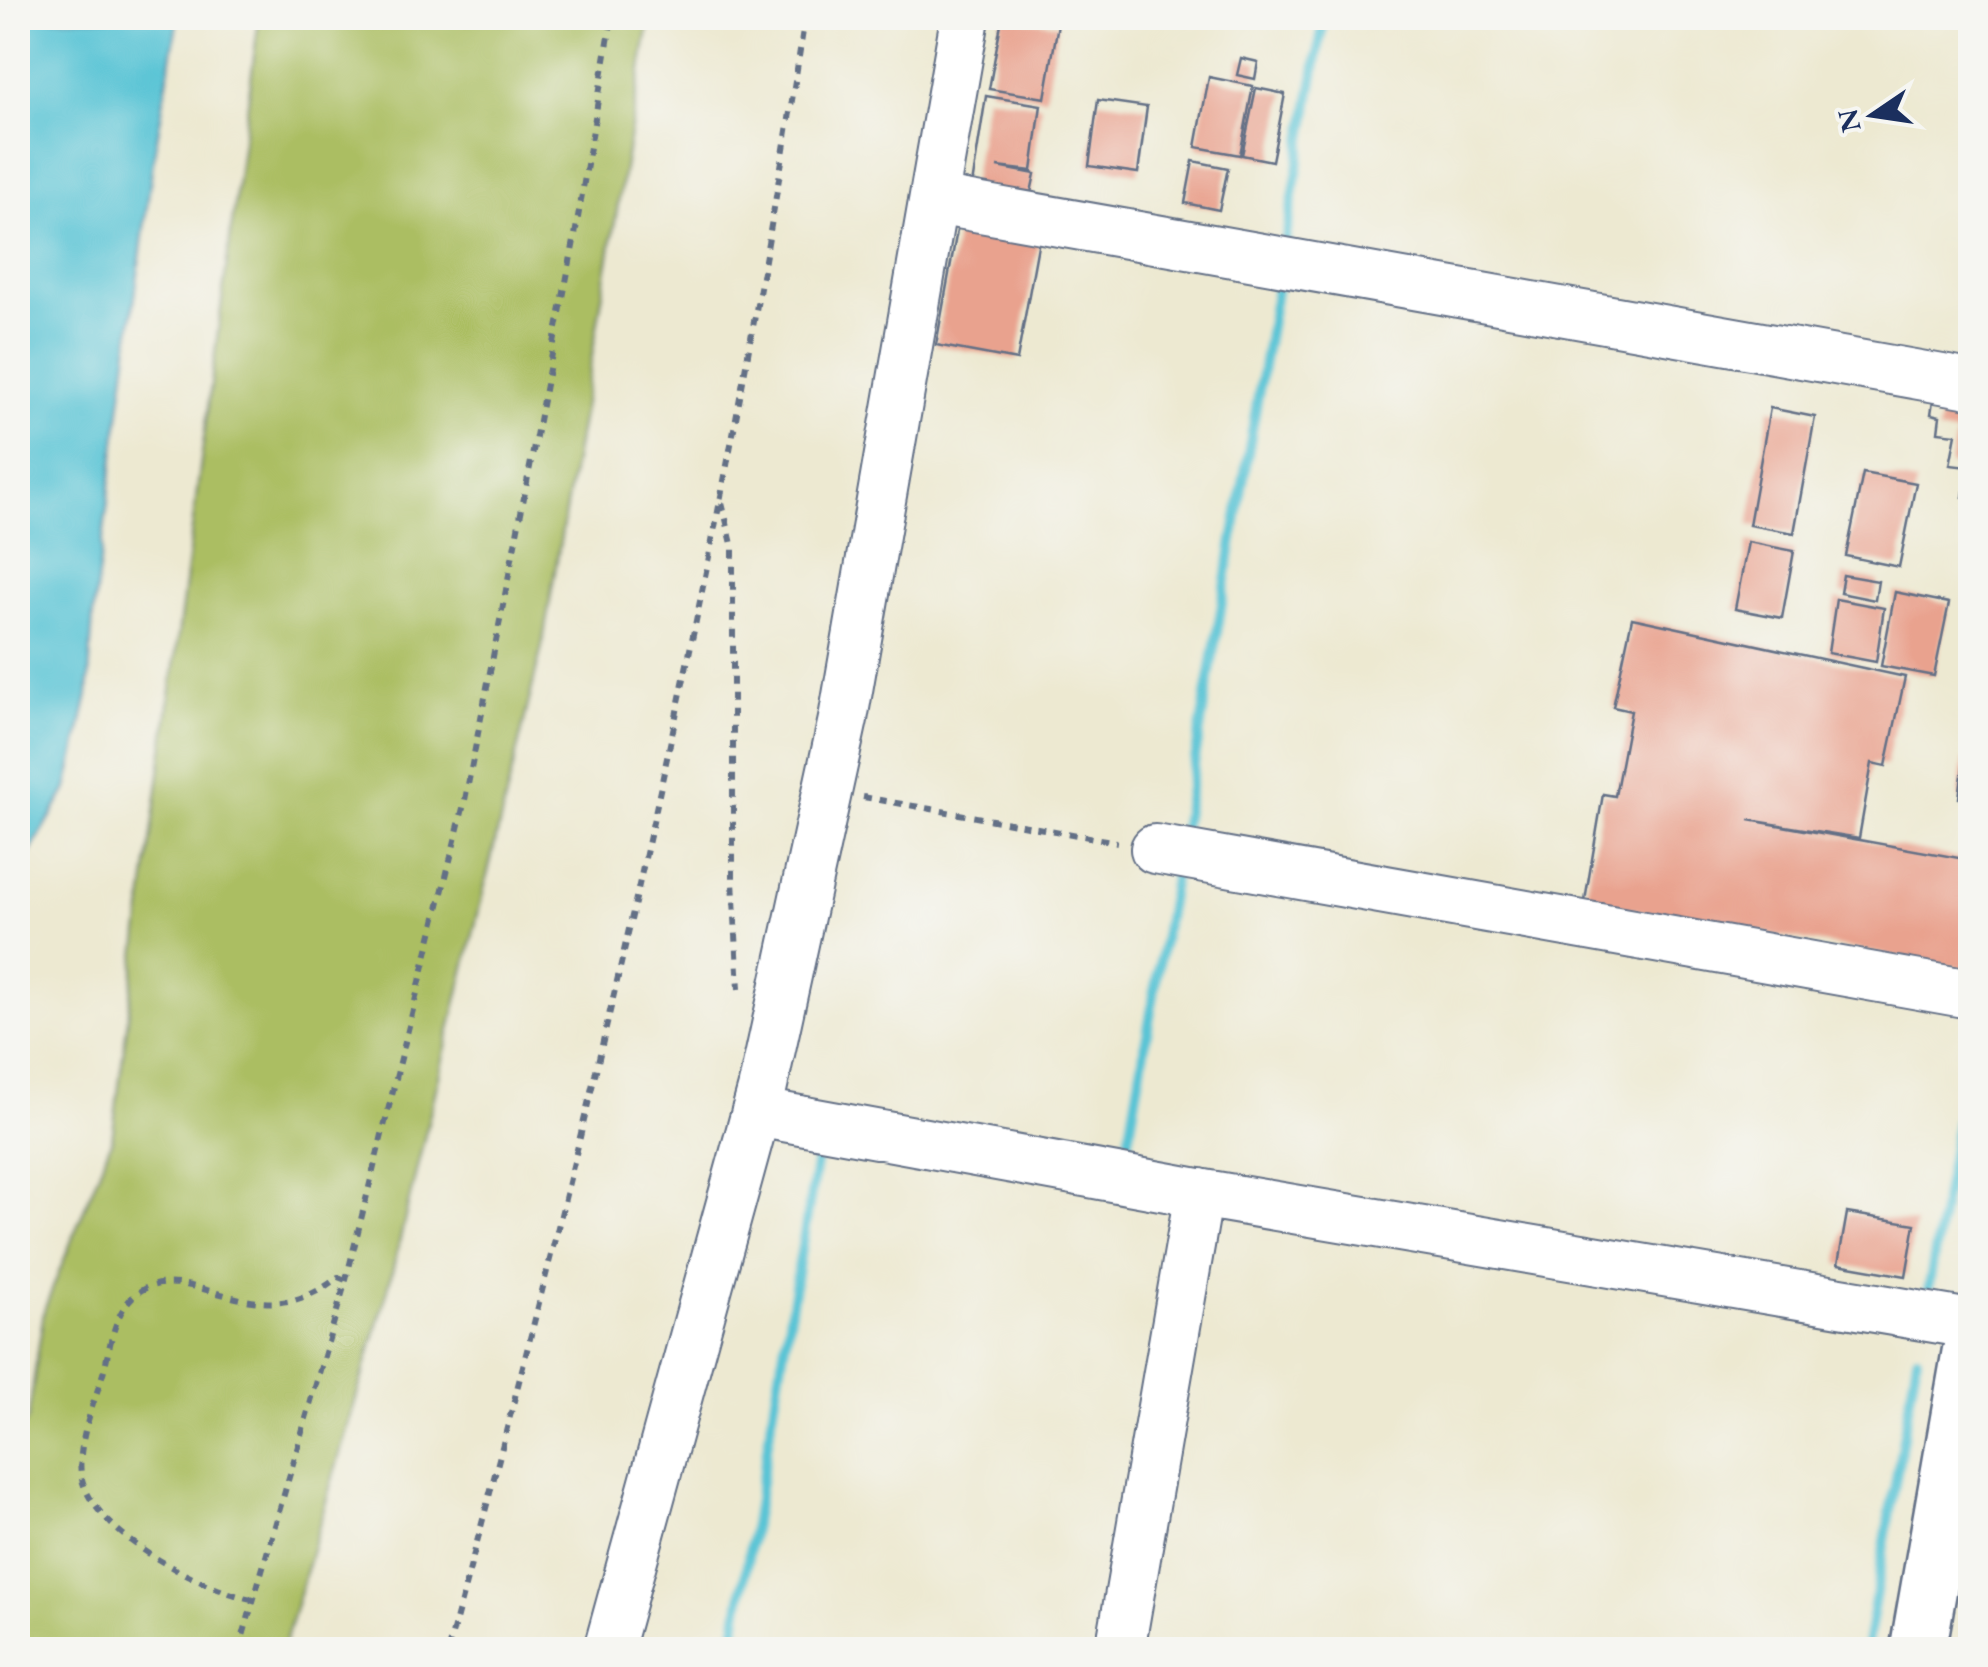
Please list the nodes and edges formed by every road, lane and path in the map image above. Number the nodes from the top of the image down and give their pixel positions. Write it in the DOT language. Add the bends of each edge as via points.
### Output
graph roads {
  1 [pos="612,18"];
  2 [pos="805,18"];
  3 [pos="965,18"];
  4 [pos="936,200"];
  5 [pos="1970,384"];
  6 [pos="721,502"];
  7 [pos="828,791"];
  8 [pos="1155,849"];
  9 [pos="740,994"];
  10 [pos="1970,994"];
  11 [pos="756,1112"];
  12 [pos="1199,1194"];
  13 [pos="346,1280"];
  14 [pos="1970,1324"];
  15 [pos="1970,1353"];
  16 [pos="252,1599"];
  17 [pos="239,1650"];
  18 [pos="448,1650"];
  19 [pos="608,1650"];
  20 [pos="1120,1650"];
  21 [pos="1918,1650"];
  1 -- 13 [label="path" via="465,800"];
  2 -- 6 [label="path"];
  3 -- 4 [label="street"];
  4 -- 5 [label="street"];
  4 -- 7 [label="street"];
  6 -- 9 [label="path" via="733,548 733,881"];
  6 -- 18 [label="path" via="636,910"];
  7 -- 8 [label="path"];
  7 -- 11 [label="street"];
  8 -- 10 [label="street"];
  11 -- 12 [label="street"];
  11 -- 19 [label="street"];
  12 -- 14 [label="street"];
  12 -- 20 [label="street"];
  13 -- 16 [label="path"];
  13 -- 16 [label="path" via="338,1277 318,1294 292,1302 260,1303 155,1284 138,1292 119,1316 81,1456 87,1494 100,1515 139,1546 226,1594"];
  15 -- 21 [label="main road"];
  16 -- 17 [label="path"];
}
